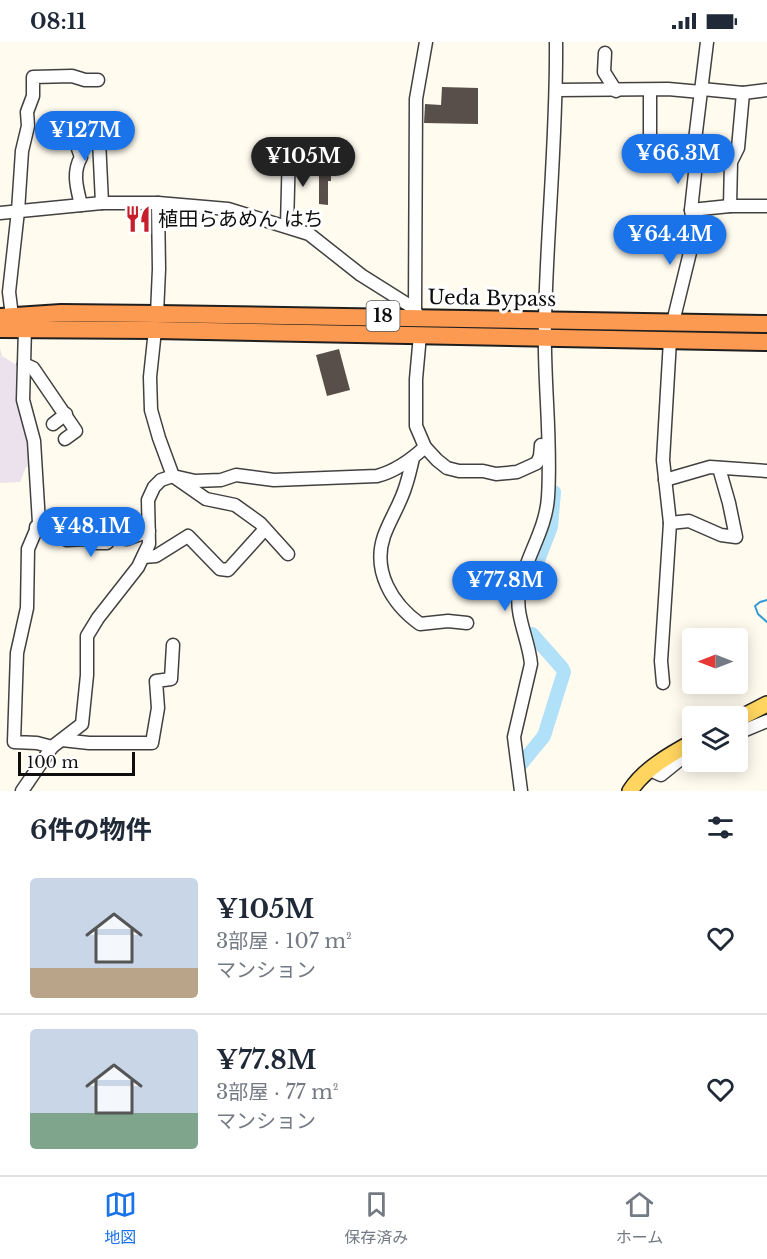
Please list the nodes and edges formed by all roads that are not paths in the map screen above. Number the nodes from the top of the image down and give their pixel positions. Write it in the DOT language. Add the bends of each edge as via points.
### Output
graph roads {
  1 [pos="426,42"];
  2 [pos="556,42"];
  3 [pos="707,42"];
  4 [pos="604,53"];
  5 [pos="98,81"];
  6 [pos="557,90"];
  7 [pos="650,90"];
  8 [pos="702,90"];
  9 [pos="767,90"];
  10 [pos="616,91"];
  11 [pos="743,93"];
  12 [pos="99,119"];
  13 [pos="77,146"];
  14 [pos="289,148"];
  15 [pos="696,164"];
  16 [pos="102,203"];
  17 [pos="158,203"];
  18 [pos="81,205"];
  19 [pos="730,206"];
  20 [pos="767,206"];
  21 [pos="691,210"];
  22 [pos="18,211"];
  23 [pos="0,213"];
  24 [pos="287,226"];
  25 [pos="416,313"];
  26 [pos="6,317"];
  27 [pos="545,320"];
  28 [pos="156,322"];
  29 [pos="673,322"];
  30 [pos="767,324"];
  31 [pos="25,328"];
  32 [pos="0,329"];
  33 [pos="420,335"];
  34 [pos="545,337"];
  35 [pos="670,340"];
  36 [pos="767,342"];
  37 [pos="24,364"];
  38 [pos="66,414"];
  39 [pos="53,424"];
  40 [pos="547,433"];
  41 [pos="64,439"];
  42 [pos="425,447"];
  43 [pos="413,458"];
  44 [pos="718,468"];
  45 [pos="767,471"];
  46 [pos="173,476"];
  47 [pos="665,480"];
  48 [pos="670,523"];
  49 [pos="36,527"];
  50 [pos="265,529"];
  51 [pos="149,531"];
  52 [pos="288,554"];
  53 [pos="143,556"];
  54 [pos="466,623"];
  55 [pos="173,645"];
  56 [pos="663,682"];
  57 [pos="767,704"];
  58 [pos="748,714"];
  59 [pos="767,721"];
  60 [pos="748,729"];
  61 [pos="57,744"];
  62 [pos="682,749"];
  63 [pos="682,759"];
  64 [pos="650,770"];
  65 [pos="22,791"];
  66 [pos="521,791"];
  67 [pos="630,791"];
  1 -- 25 [label="street" via="416,99"];
  2 -- 6 [label="street"];
  3 -- 8 [label="street"];
  4 -- 10 [label="street" via="604,72"];
  5 -- 22 [label="street" via="72,76 33,77"];
  6 -- 10 [label="street"];
  6 -- 27 [label="street"];
  7 -- 8 [label="street"];
  7 -- 10 [label="street"];
  7 -- 15 [label="street" via="650,163"];
  8 -- 11 [label="street"];
  8 -- 15 [label="street"];
  9 -- 11 [label="street"];
  11 -- 19 [label="street" via="738,148 731,162"];
  12 -- 16 [label="street"];
  13 -- 18 [label="street" via="81,157 75,180"];
  14 -- 24 [label="street"];
  15 -- 21 [label="street"];
  16 -- 17 [label="street"];
  16 -- 18 [label="street"];
  17 -- 24 [label="street" via="228,209"];
  17 -- 28 [label="street"];
  18 -- 22 [label="street"];
  19 -- 20 [label="street"];
  19 -- 21 [label="street"];
  21 -- 29 [label="street" via="695,232"];
  22 -- 23 [label="street"];
  22 -- 26 [label="street"];
  24 -- 25 [label="street" via="309,234"];
  25 -- 27 [label="highway, Ueda Bypass / 18"];
  25 -- 28 [label="highway, Ueda Bypass / 18"];
  26 -- 28 [label="highway, Ueda Bypass / 18" via="61,313"];
  27 -- 29 [label="highway, Ueda Bypass / 18"];
  27 -- 34 [label="street"];
  28 -- 31 [label="highway, Ueda Bypass / 18"];
  28 -- 33 [label="highway, Ueda Bypass / 18"];
  28 -- 46 [label="street" via="150,377 152,410"];
  29 -- 30 [label="highway, Ueda Bypass / 18"];
  31 -- 32 [label="highway, Ueda Bypass / 18"];
  31 -- 37 [label="street"];
  33 -- 34 [label="highway, Ueda Bypass / 18"];
  33 -- 42 [label="street" via="416,426"];
  34 -- 35 [label="highway, Ueda Bypass / 18"];
  34 -- 40 [label="street"];
  35 -- 36 [label="highway, Ueda Bypass / 18"];
  35 -- 47 [label="street" via="663,428"];
  37 -- 38 [label="street" via="33,368"];
  37 -- 49 [label="street" via="23,400 34,441 39,523"];
  38 -- 39 [label="street"];
  38 -- 41 [label="street" via="76,431"];
  40 -- 42 [label="street" via="542,438 537,463 509,474 447,468"];
  40 -- 66 [label="street" via="546,510 518,596 531,664 514,737"];
  42 -- 43 [label="street"];
  43 -- 46 [label="street" via="377,476 273,480 236,476 195,481"];
  43 -- 54 [label="street" via="407,484 384,537 380,555 384,577 404,613 420,624"];
  44 -- 45 [label="street"];
  44 -- 47 [label="street"];
  44 -- 48 [label="street" via="736,537 721,536 689,521"];
  46 -- 50 [label="street" via="206,499 235,505"];
  46 -- 51 [label="street" via="161,480 148,500"];
  47 -- 48 [label="street"];
  48 -- 56 [label="street"];
  49 -- 51 [label="street" via="67,540 87,539 94,543 107,543 112,537 127,539"];
  49 -- 61 [label="street" via="28,549 27,608 17,653 14,742"];
  50 -- 52 [label="street"];
  50 -- 53 [label="street" via="228,570 220,569 188,536 156,556"];
  51 -- 53 [label="street" via="149,544"];
  53 -- 61 [label="street" via="87,636 82,724"];
  55 -- 61 [label="street" via="171,679 156,681 158,708 152,743"];
  57 -- 58 [label="main road"];
  59 -- 60 [label="street"];
  61 -- 65 [label="street"];
  62 -- 64 [label="main road"];
  63 -- 64 [label="street" via="661,775"];
  64 -- 67 [label="main road"];
}
